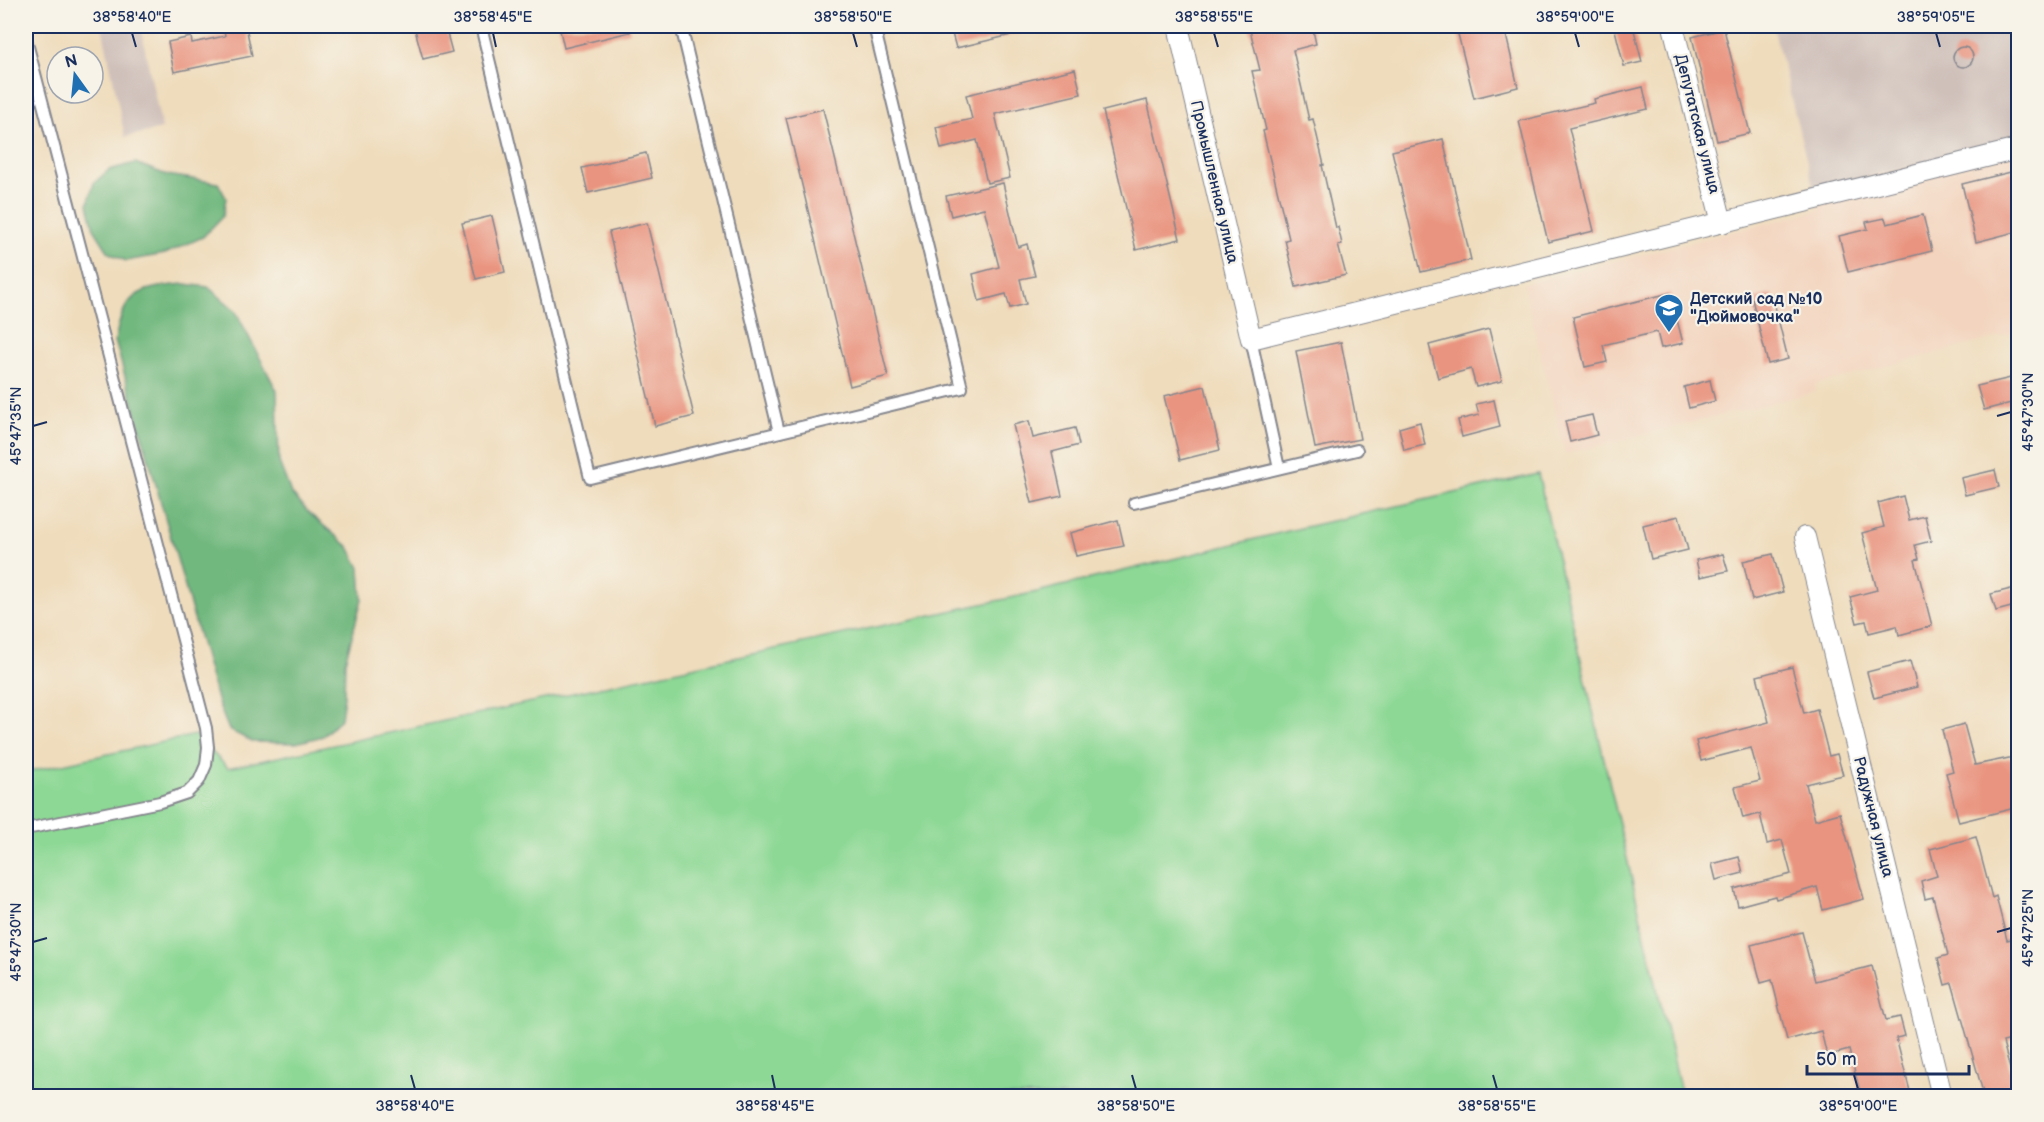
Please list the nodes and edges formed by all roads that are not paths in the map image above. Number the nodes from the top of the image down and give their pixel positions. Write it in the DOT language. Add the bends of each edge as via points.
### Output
graph roads {
  1 [pos="481,26"];
  2 [pos="681,26"];
  3 [pos="874,26"];
  4 [pos="1178,26"];
  5 [pos="1673,26"];
  6 [pos="26,39"];
  7 [pos="2019,149"];
  8 [pos="1722,223"];
  9 [pos="1251,339"];
  10 [pos="779,432"];
  11 [pos="1357,450"];
  12 [pos="1279,468"];
  13 [pos="1134,503"];
  14 [pos="1805,537"];
  15 [pos="26,829"];
  16 [pos="1942,1096"];
  1 -- 10 [label="lane" via="590,478"];
  2 -- 10 [label="lane"];
  3 -- 10 [label="lane" via="962,388"];
  4 -- 9 [label="street, Промышленная улица"];
  5 -- 8 [label="street, Депутатская улица"];
  6 -- 15 [label="lane" via="208,747 199,781 187,792"];
  7 -- 8 [label="street"];
  8 -- 9 [label="street"];
  9 -- 12 [label="lane"];
  11 -- 12 [label="lane"];
  12 -- 13 [label="lane"];
  14 -- 16 [label="street, Радужная улица"];
}
